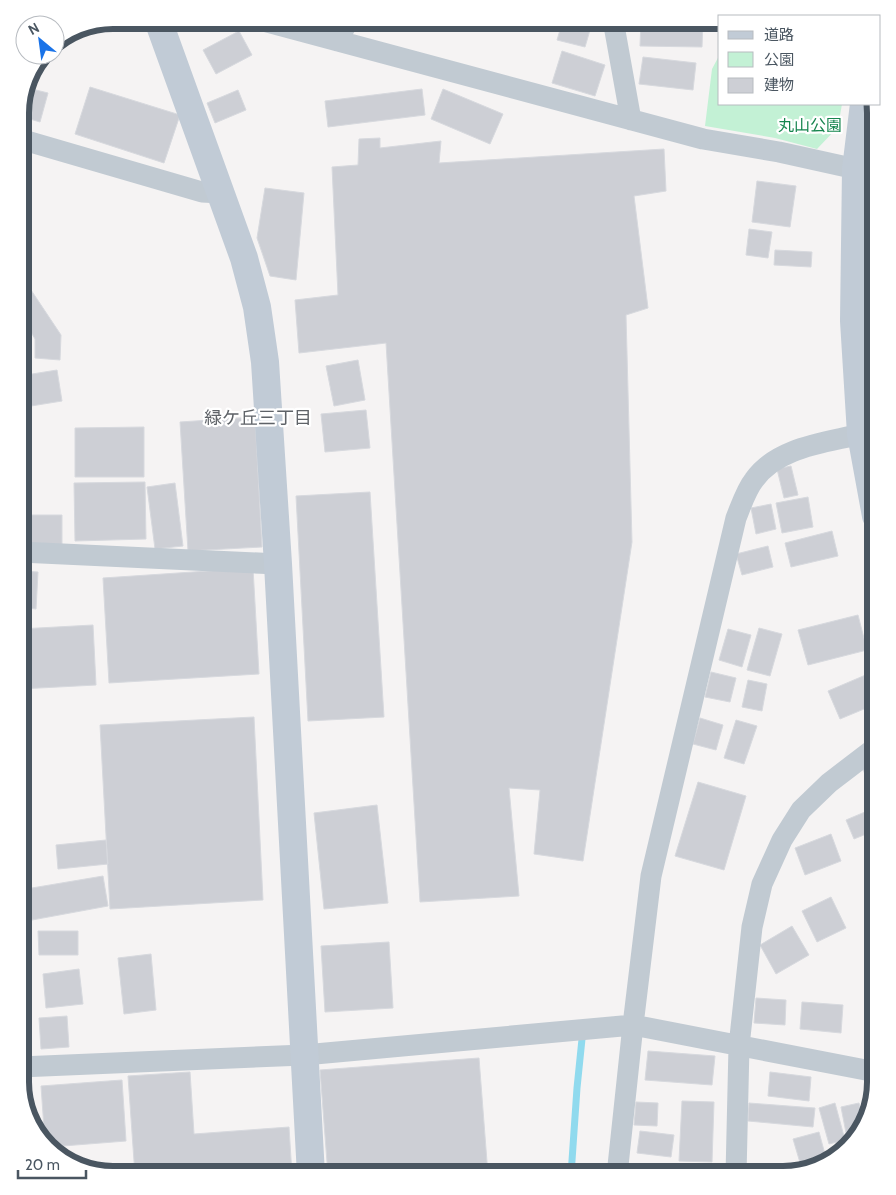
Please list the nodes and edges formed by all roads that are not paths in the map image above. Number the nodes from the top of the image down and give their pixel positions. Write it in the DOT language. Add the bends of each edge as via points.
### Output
graph roads {
  1 [pos="161,29"];
  2 [pos="293,29"];
  3 [pos="344,29"];
  4 [pos="615,29"];
  5 [pos="337,41"];
  6 [pos="864,105"];
  7 [pos="630,120"];
  8 [pos="29,142"];
  9 [pos="866,176"];
  10 [pos="220,193"];
  11 [pos="861,434"];
  12 [pos="867,467"];
  13 [pos="29,552"];
  14 [pos="278,564"];
  15 [pos="867,754"];
  16 [pos="633,1025"];
  17 [pos="739,1046"];
  18 [pos="304,1055"];
  19 [pos="29,1066"];
  20 [pos="867,1070"];
  21 [pos="310,1166"];
  22 [pos="618,1166"];
  23 [pos="736,1166"];
  1 -- 10 [label="street"];
  2 -- 5 [label="street"];
  3 -- 5 [label="street"];
  4 -- 7 [label="street"];
  5 -- 7 [label="street"];
  6 -- 9 [label="street"];
  7 -- 9 [label="street" via="703,139 779,152"];
  8 -- 10 [label="street" via="202,192"];
  9 -- 11 [label="street" via="854,321"];
  10 -- 14 [label="street" via="244,258 258,316 265,362"];
  11 -- 12 [label="street"];
  11 -- 16 [label="street" via="788,452 770,463 753,480 736,518 651,876"];
  13 -- 14 [label="street"];
  14 -- 18 [label="street"];
  15 -- 17 [label="street" via="828,782 801,810 782,840 762,884 752,927"];
  16 -- 17 [label="street"];
  16 -- 18 [label="street"];
  16 -- 22 [label="street"];
  17 -- 20 [label="street"];
  17 -- 23 [label="street"];
  18 -- 19 [label="street"];
  18 -- 21 [label="street"];
}
